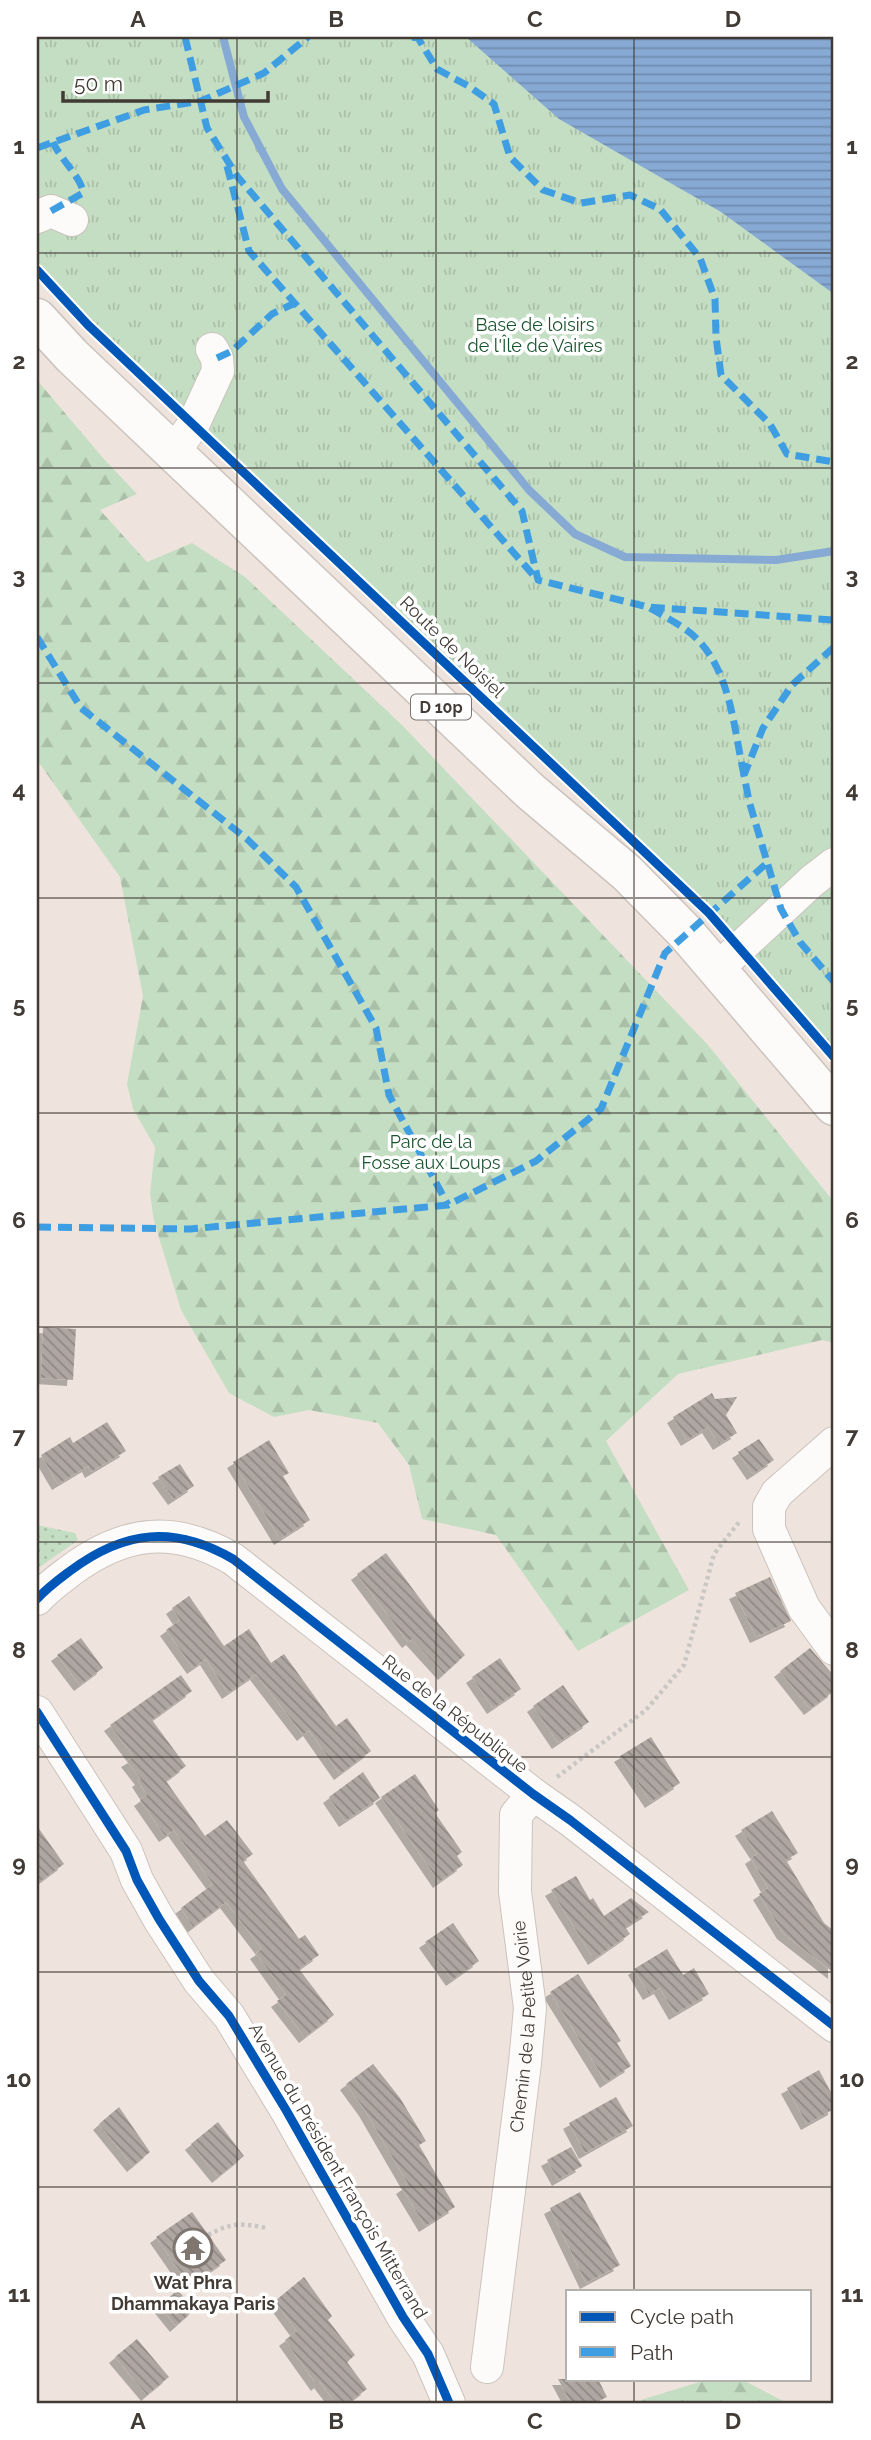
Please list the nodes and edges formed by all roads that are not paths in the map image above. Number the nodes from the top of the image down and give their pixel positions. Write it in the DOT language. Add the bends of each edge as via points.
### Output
graph roads {
  1 [pos="37,217"];
  2 [pos="72,220"];
  3 [pos="37,318"];
  4 [pos="212,349"];
  5 [pos="174,452"];
  6 [pos="834,864"];
  7 [pos="716,970"];
  8 [pos="834,1106"];
  9 [pos="834,1443"];
  10 [pos="37,1599"];
  11 [pos="834,1649"];
  12 [pos="41,1729"];
  13 [pos="533,1794"];
  14 [pos="834,2026"];
  15 [pos="487,2367"];
  16 [pos="449,2403"];
  1 -- 2 [label="street" via="51,211"];
  3 -- 5 [label="main road, D 10p"];
  4 -- 5 [label="street" via="218,371 193,425"];
  5 -- 7 [label="main road, D 10p" via="530,791 627,873"];
  6 -- 7 [label="street"];
  7 -- 8 [label="main road, D 10p"];
  9 -- 11 [label="street" via="777,1493 769,1507 769,1529 804,1608"];
  10 -- 13 [label="street, Rue de la République" via="88,1557 127,1539 169,1536 214,1548"];
  12 -- 16 [label="street, Avenue du Président François Mitterrand" via="126,1851 136,1880 159,1919 199,1981 229,2016 286,2110 428,2354"];
  13 -- 14 [label="street, Rue de la République"];
  13 -- 15 [label="street, Chemin de la Petite Voirie" via="516,1815 515,1892 530,2007"];
}
